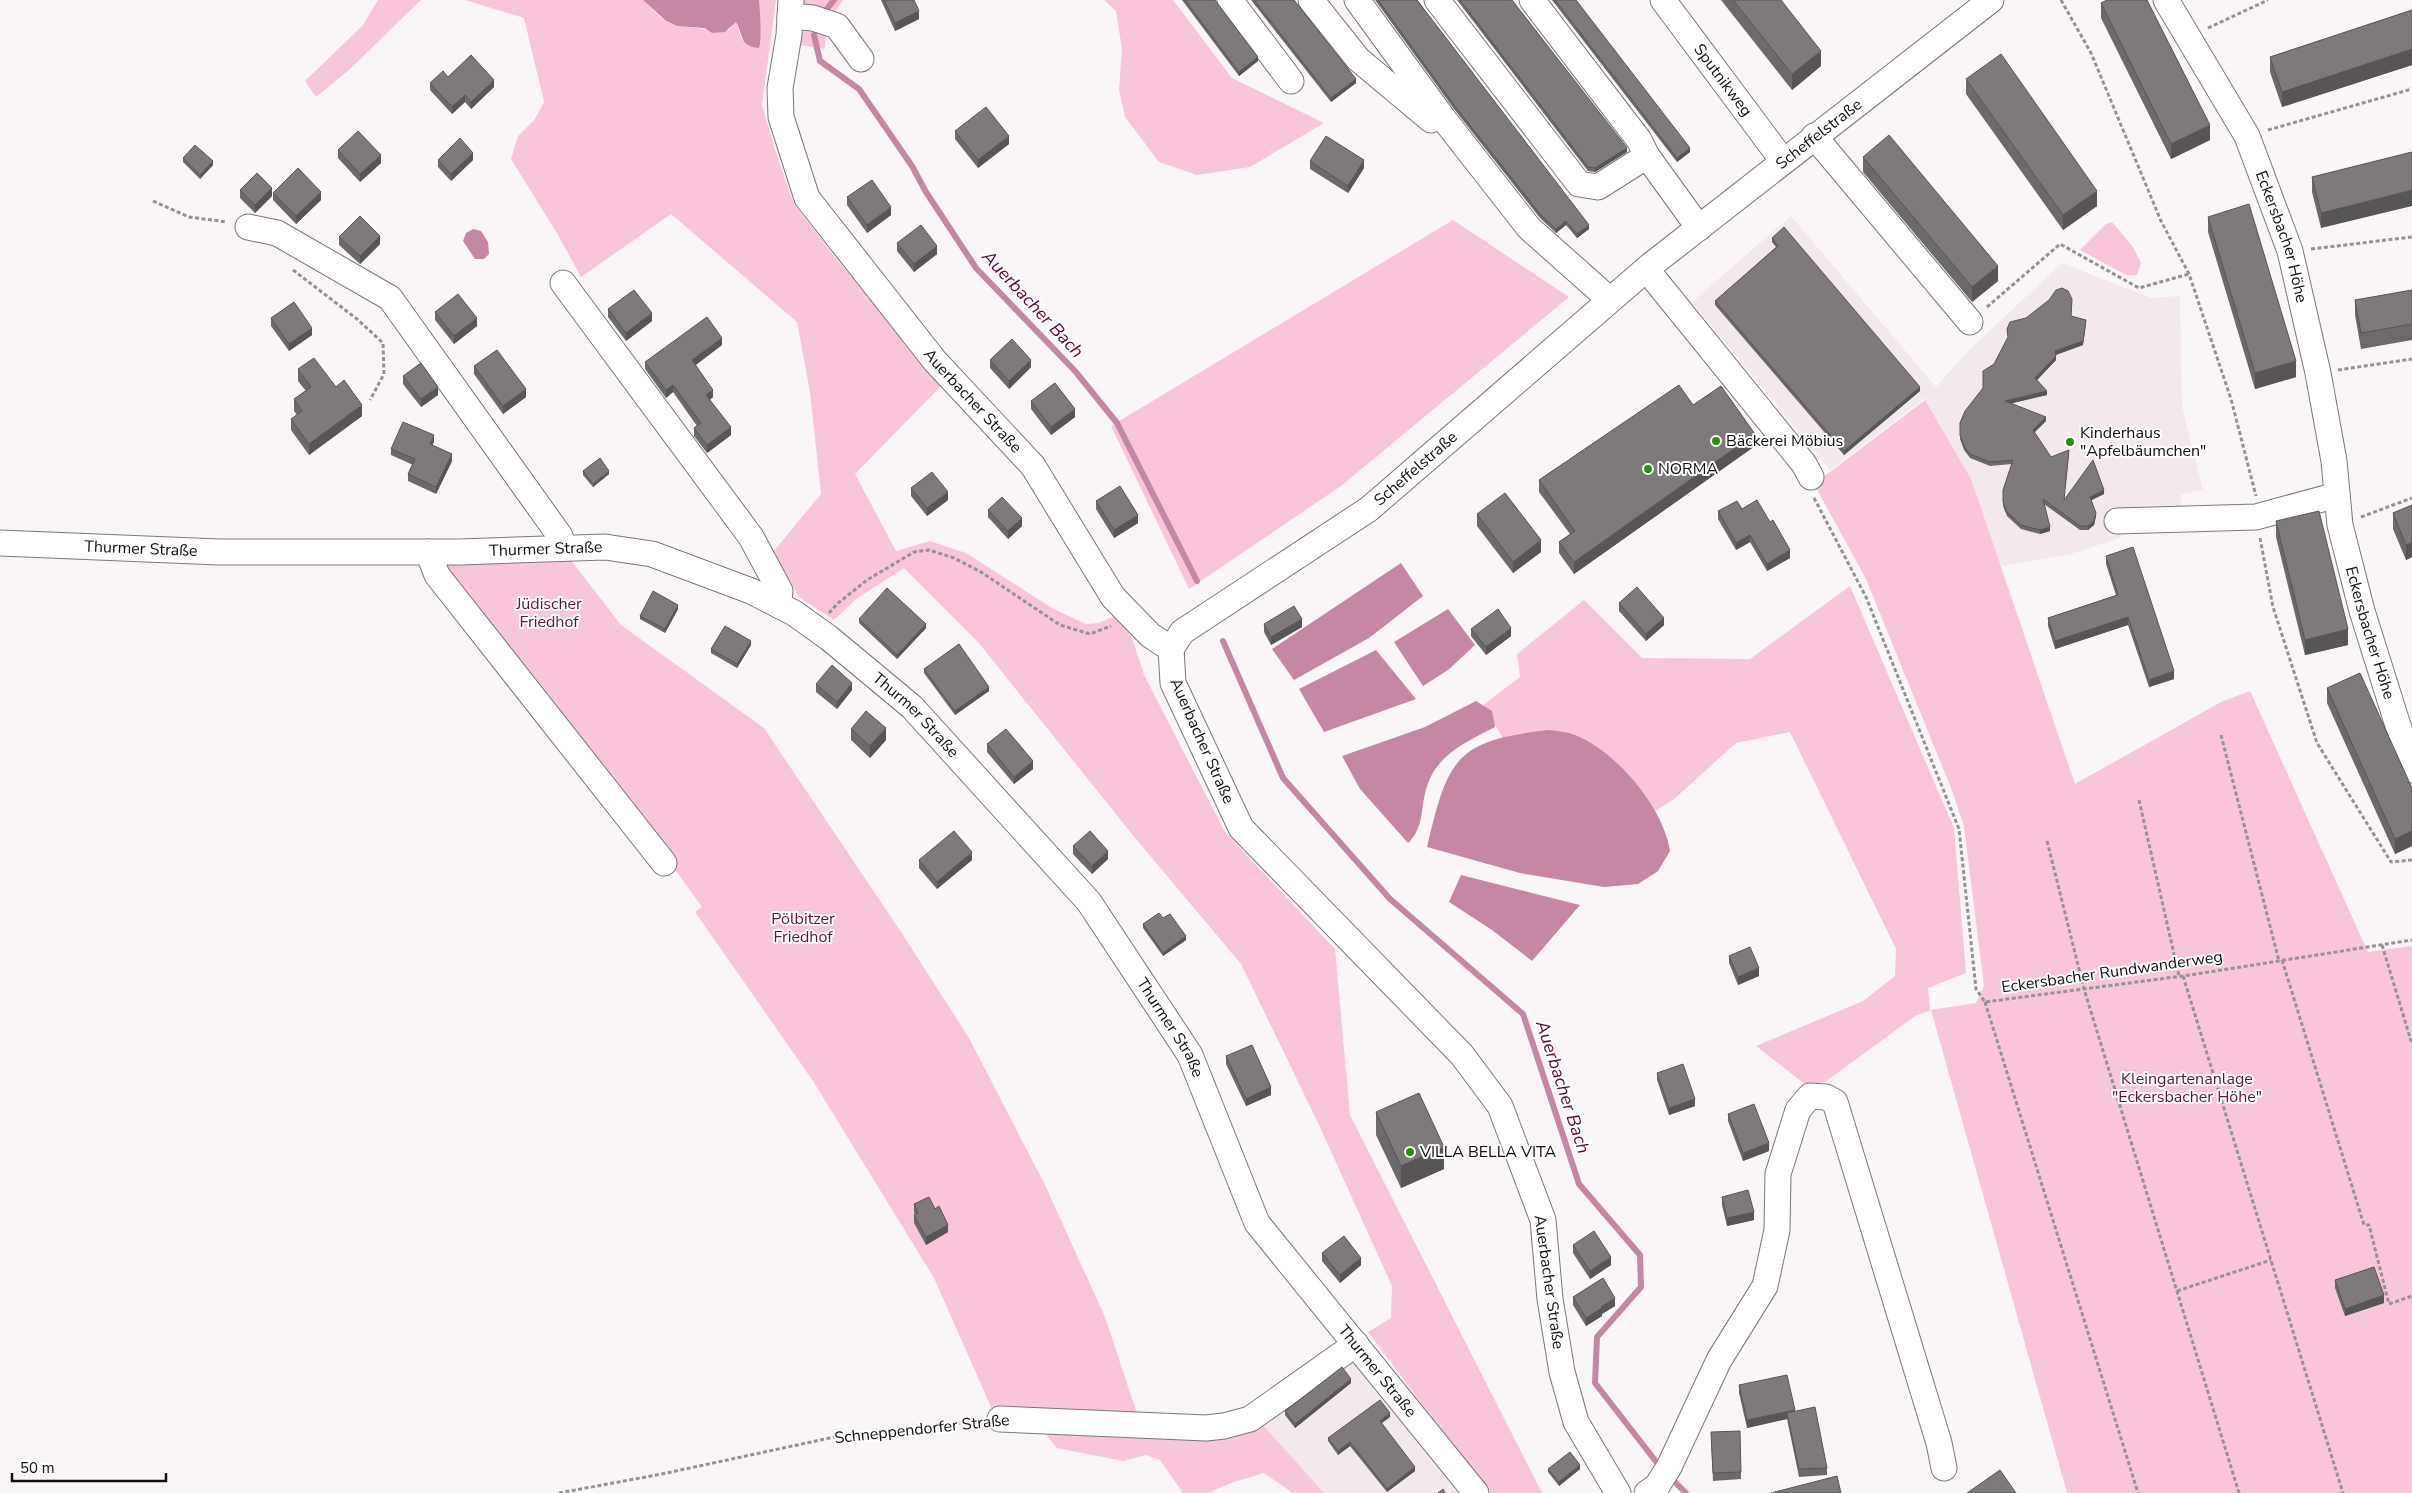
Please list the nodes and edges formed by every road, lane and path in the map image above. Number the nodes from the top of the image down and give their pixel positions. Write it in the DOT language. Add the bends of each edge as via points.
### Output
graph roads {
  1 [pos="1230,0"];
  2 [pos="1311,0"];
  3 [pos="1357,0"];
  4 [pos="1437,0"];
  5 [pos="1532,0"];
  6 [pos="1663,0"];
  7 [pos="1991,0"];
  8 [pos="2061,0"];
  9 [pos="2166,0"];
  10 [pos="2268,0"];
  11 [pos="790,8"];
  12 [pos="2190,37"];
  13 [pos="861,59"];
  14 [pos="1291,81"];
  15 [pos="2412,89"];
  16 [pos="1814,136"];
  17 [pos="2247,136"];
  18 [pos="1647,156"];
  19 [pos="1476,160"];
  20 [pos="1783,161"];
  21 [pos="154,201"];
  22 [pos="248,227"];
  23 [pos="1699,228"];
  24 [pos="2412,237"];
  25 [pos="2290,251"];
  26 [pos="290,268"];
  27 [pos="1647,270"];
  28 [pos="2189,274"];
  29 [pos="563,283"];
  30 [pos="1610,300"];
  31 [pos="1970,322"];
  32 [pos="2412,359"];
  33 [pos="2318,373"];
  34 [pos="370,400"];
  35 [pos="1811,477"];
  36 [pos="2338,495"];
  37 [pos="2412,498"];
  38 [pos="2256,517"];
  39 [pos="2117,521"];
  40 [pos="2340,525"];
  41 [pos="0,543"];
  42 [pos="563,548"];
  43 [pos="428,552"];
  44 [pos="778,605"];
  45 [pos="1132,618"];
  46 [pos="816,629"];
  47 [pos="1171,649"];
  48 [pos="2221,735"];
  49 [pos="2412,770"];
  50 [pos="2139,800"];
  51 [pos="2048,841"];
  52 [pos="2412,860"];
  53 [pos="664,863"];
  54 [pos="2412,940"];
  55 [pos="2382,945"];
  56 [pos="2280,961"];
  57 [pos="2181,976"];
  58 [pos="2084,989"];
  59 [pos="1985,1002"];
  60 [pos="2412,1044"];
  61 [pos="2271,1260"];
  62 [pos="2177,1290"];
  63 [pos="2412,1296"];
  64 [pos="1356,1344"];
  65 [pos="1000,1419"];
  66 [pos="1944,1468"];
  67 [pos="1658,1482"];
  68 [pos="559,1493"];
  69 [pos="1476,1493"];
  70 [pos="1618,1493"];
  71 [pos="2138,1493"];
  72 [pos="2239,1493"];
  73 [pos="2343,1493"];
  1 -- 14 [label="street"];
  2 -- 19 [label="street" via="1358,60 1408,99"];
  3 -- 19 [label="street"];
  4 -- 18 [label="street" via="1579,184 1598,187"];
  5 -- 18 [label="street"];
  6 -- 20 [label="street, Sputnikweg"];
  7 -- 16 [label="street, Scheffelstraße"];
  8 -- 28 [label="path" via="2091,53 2161,221"];
  9 -- 12 [label="street, Eckersbacher Höhe"];
  10 -- 12 [label="path"];
  11 -- 13 [label="street" via="837,26"];
  11 -- 45 [label="street, Auerbacher Straße" via="780,88 781,117 807,198 936,361 1033,466 1097,573"];
  12 -- 17 [label="street, Eckersbacher Höhe"];
  15 -- 17 [label="path"];
  16 -- 20 [label="street, Scheffelstraße"];
  16 -- 31 [label="street"];
  17 -- 25 [label="street, Eckersbacher Höhe"];
  18 -- 23 [label="street"];
  19 -- 30 [label="street" via="1529,228"];
  20 -- 23 [label="street, Scheffelstraße"];
  21 -- 22 [label="path" via="189,218"];
  22 -- 42 [label="street" via="277,233 390,298 560,536"];
  23 -- 27 [label="street, Scheffelstraße"];
  24 -- 25 [label="path"];
  25 -- 33 [label="street, Eckersbacher Höhe"];
  26 -- 34 [label="path" via="383,343 384,374"];
  27 -- 30 [label="street, Scheffelstraße"];
  27 -- 35 [label="street" via="1804,464"];
  28 -- 31 [label="path" via="2139,288 2060,244"];
  28 -- 38 [label="path" via="2231,399 2258,502"];
  29 -- 44 [label="street" via="751,537 780,591"];
  30 -- 47 [label="street, Scheffelstraße" via="1369,509 1182,632"];
  32 -- 33 [label="path"];
  33 -- 36 [label="street, Eckersbacher Höhe"];
  35 -- 59 [label="path, Eckersbacher Rundwanderweg" via="1808,489 1866,597 1959,829 1976,989"];
  36 -- 38 [label="street"];
  36 -- 40 [label="street, Eckersbacher Höhe"];
  37 -- 40 [label="path"];
  38 -- 39 [label="street"];
  38 -- 52 [label="path" via="2273,608 2317,743 2391,862"];
  40 -- 49 [label="street, Eckersbacher Höhe" via="2362,611"];
  41 -- 43 [label="street, Thurmer Straße" via="219,552"];
  42 -- 43 [label="street, Thurmer Straße"];
  42 -- 44 [label="street, Thurmer Straße" via="605,547 652,554 751,591"];
  43 -- 53 [label="street" via="437,575"];
  44 -- 46 [label="street, Thurmer Straße"];
  45 -- 46 [label="path" via="1090,634 1060,625 981,572 929,550 914,552 867,580 837,604"];
  45 -- 47 [label="street, Auerbacher Straße"];
  46 -- 64 [label="street, Thurmer Straße" via="912,707 1089,902 1190,1054 1257,1223"];
  47 -- 70 [label="street, Auerbacher Straße" via="1173,683 1241,828 1462,1055 1500,1106 1543,1220 1550,1299 1562,1372 1576,1422"];
  48 -- 56 [label="path"];
  50 -- 57 [label="path"];
  51 -- 58 [label="path"];
  54 -- 55 [label="path, Eckersbacher Rundwanderweg"];
  55 -- 56 [label="path, Eckersbacher Rundwanderweg"];
  55 -- 60 [label="path"];
  56 -- 57 [label="path, Eckersbacher Rundwanderweg"];
  56 -- 63 [label="path" via="2364,1225 2369,1225 2389,1304"];
  57 -- 58 [label="path, Eckersbacher Rundwanderweg"];
  57 -- 61 [label="path"];
  58 -- 59 [label="path, Eckersbacher Rundwanderweg"];
  58 -- 62 [label="path"];
  59 -- 71 [label="path"];
  61 -- 62 [label="path"];
  61 -- 73 [label="path"];
  62 -- 72 [label="path"];
  64 -- 65 [label="street, Schneppendorfer Straße" via="1250,1419 1224,1426"];
  64 -- 69 [label="street, Thurmer Straße"];
  65 -- 68 [label="path, Schneppendorfer Straße" via="839,1436"];
  66 -- 67 [label="street" via="1939,1442 1835,1102 1826,1097 1810,1096 1798,1110 1778,1174 1777,1230 1764,1286 1719,1360"];
}
